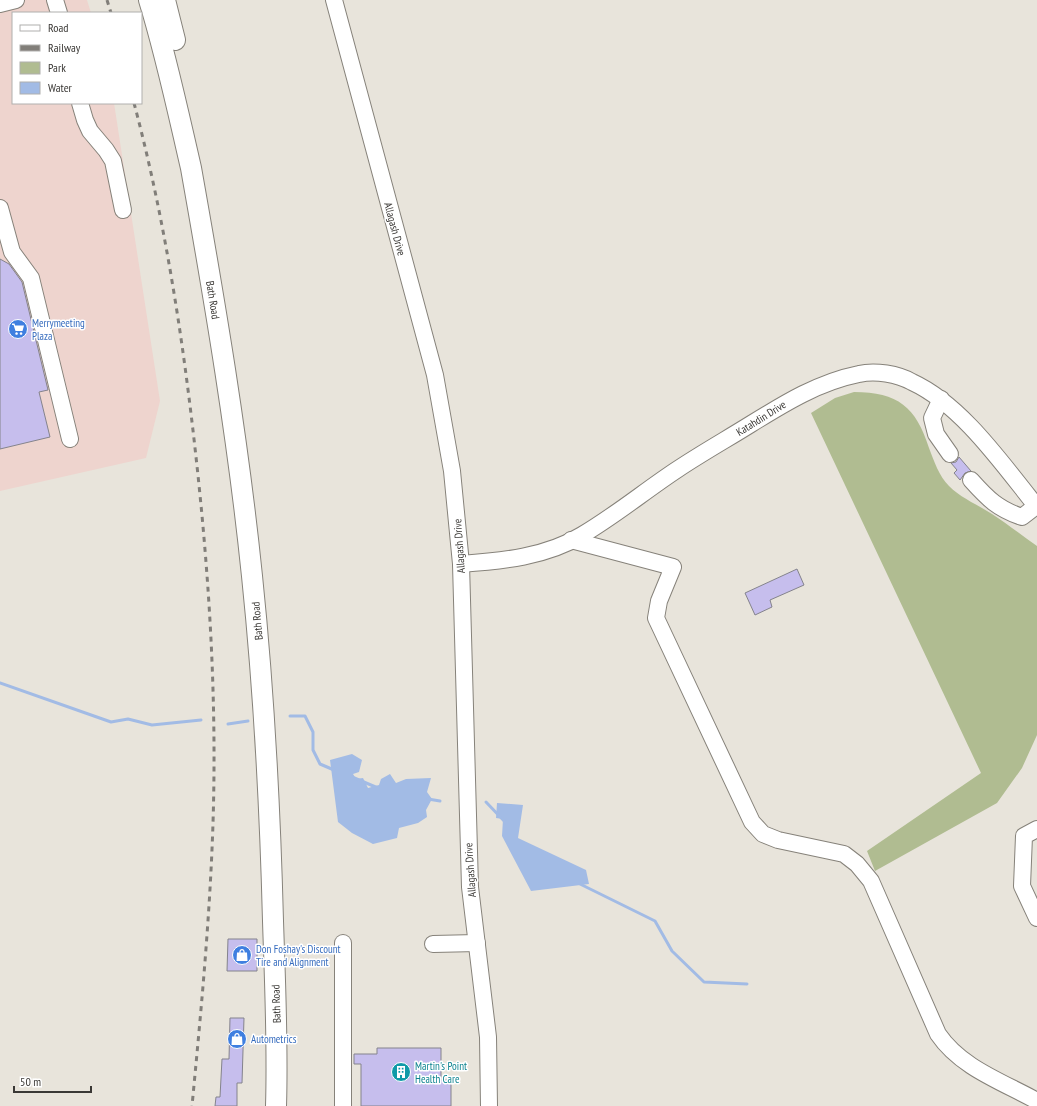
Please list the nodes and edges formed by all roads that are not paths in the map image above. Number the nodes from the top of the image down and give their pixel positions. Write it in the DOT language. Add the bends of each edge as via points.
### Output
graph roads {
  1 [pos="16,0"];
  2 [pos="55,0"];
  3 [pos="149,0"];
  4 [pos="165,0"];
  5 [pos="334,0"];
  6 [pos="0,4"];
  7 [pos="58,12"];
  8 [pos="80,104"];
  9 [pos="186,141"];
  10 [pos="0,208"];
  11 [pos="123,210"];
  12 [pos="941,399"];
  13 [pos="70,440"];
  14 [pos="950,454"];
  15 [pos="971,480"];
  16 [pos="1037,506"];
  17 [pos="571,540"];
  18 [pos="461,564"];
  19 [pos="1037,829"];
  20 [pos="1037,918"];
  21 [pos="343,943"];
  22 [pos="477,943"];
  23 [pos="433,944"];
  24 [pos="1037,1101"];
  25 [pos="276,1106"];
  26 [pos="343,1106"];
  27 [pos="489,1106"];
  1 -- 6 [label="street"];
  2 -- 7 [label="street"];
  3 -- 9 [label="main road, Bath Road"];
  4 -- 9 [label="main road, Bath Road" via="181,79 189,133"];
  5 -- 18 [label="street, Allagash Drive" via="434,375 452,471"];
  8 -- 11 [label="street" via="90,131 113,161"];
  9 -- 25 [label="main road, Bath Road" via="241,484 261,665 271,846"];
  10 -- 13 [label="street" via="12,252 31,278"];
  12 -- 14 [label="street" via="932,418 936,434"];
  12 -- 16 [label="street, Katahdin Drive" via="988,448"];
  12 -- 17 [label="street, Katahdin Drive" via="911,381 885,374 861,373 830,381 791,399"];
  15 -- 16 [label="street" via="993,503 1011,513 1022,517"];
  17 -- 18 [label="street, Katahdin Drive" via="544,552 496,562"];
  17 -- 24 [label="street" via="673,567 659,601 656,618 752,822 763,834 778,840 844,854 857,864 870,881 938,1034 946,1046 978,1070"];
  18 -- 22 [label="street, Allagash Drive" via="467,826 470,887"];
  19 -- 20 [label="street" via="1024,836 1022,886"];
  21 -- 26 [label="street"];
  22 -- 23 [label="street"];
  22 -- 27 [label="street, Allagash Drive" via="488,1037"];
}
